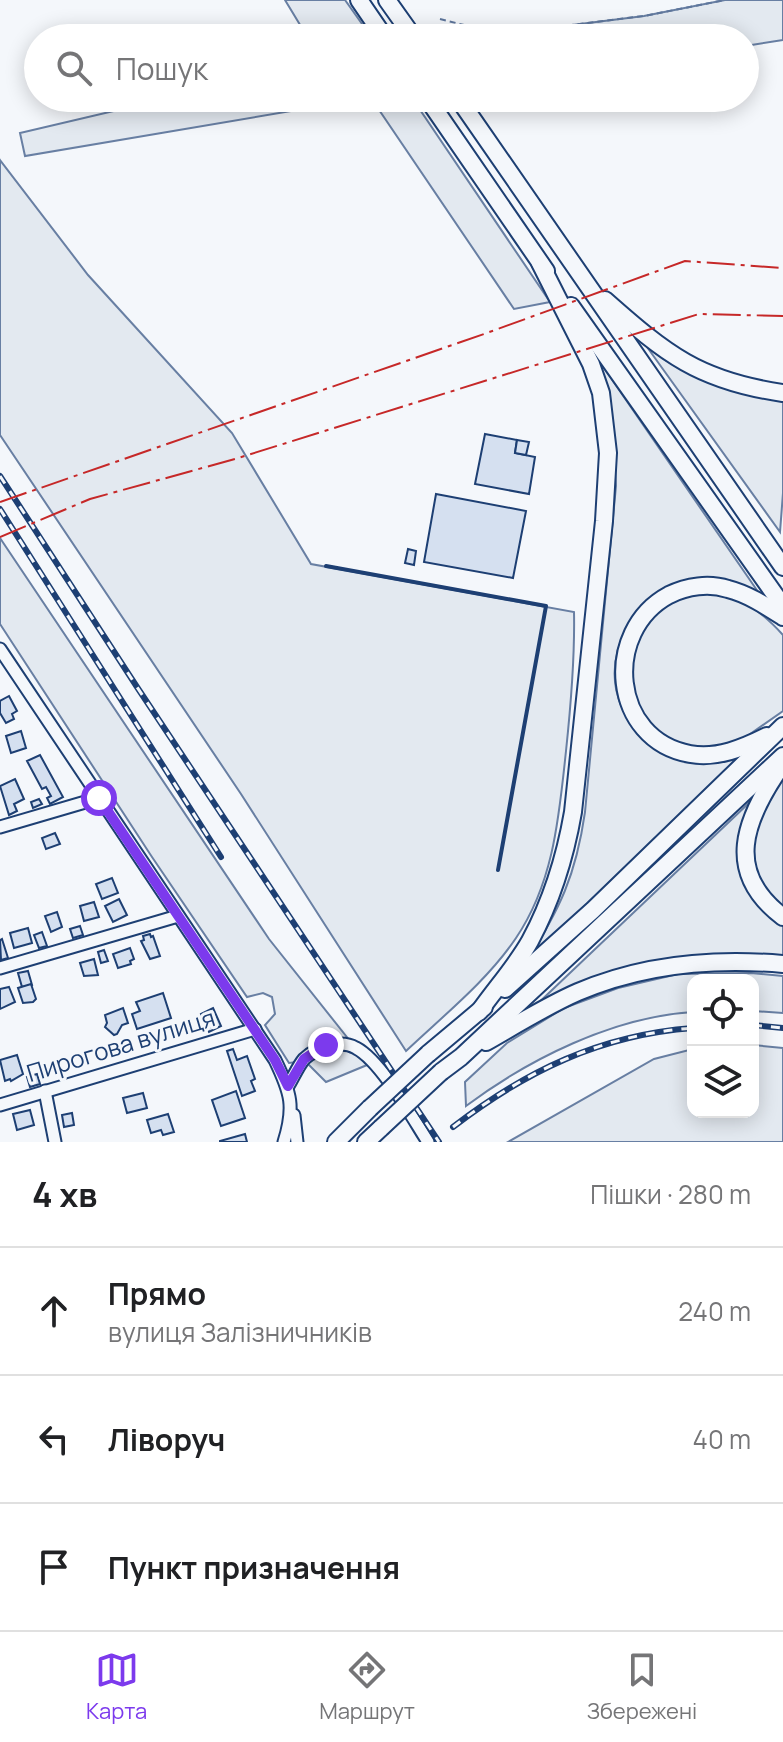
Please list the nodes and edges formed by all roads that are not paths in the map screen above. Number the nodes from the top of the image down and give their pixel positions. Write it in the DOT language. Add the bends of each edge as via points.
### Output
graph roads {
  1 [pos="359,0"];
  2 [pos="387,0"];
  3 [pos="375,24"];
  4 [pos="404,24"];
  5 [pos="437,112"];
  6 [pos="468,112"];
  7 [pos="540,263"];
  8 [pos="583,280"];
  9 [pos="783,393"];
  10 [pos="783,567"];
  11 [pos="783,606"];
  12 [pos="783,617"];
  13 [pos="0,649"];
  14 [pos="13,671"];
  15 [pos="0,679"];
  16 [pos="781,728"];
  17 [pos="783,756"];
  18 [pos="783,763"];
  19 [pos="99,798"];
  20 [pos="0,827"];
  21 [pos="178,916"];
  22 [pos="783,917"];
  23 [pos="783,964"];
  24 [pos="0,968"];
  25 [pos="479,1012"];
  26 [pos="255,1029"];
  27 [pos="461,1057"];
  28 [pos="288,1086"];
  29 [pos="45,1091"];
  30 [pos="292,1100"];
  31 [pos="0,1105"];
  32 [pos="55,1142"];
  33 [pos="284,1142"];
  34 [pos="297,1142"];
  35 [pos="336,1142"];
  36 [pos="366,1142"];
  37 [pos="428,1142"];
  1 -- 3 [label="highway"];
  2 -- 4 [label="highway"];
  5 -- 7 [label="highway"];
  6 -- 8 [label="highway"];
  7 -- 11 [label="highway"];
  7 -- 25 [label="highway" via="601,393 607,486 566,851 529,944"];
  8 -- 9 [label="highway" via="682,363 732,384"];
  8 -- 10 [label="highway"];
  12 -- 16 [label="highway" via="727,588 676,591 646,611 630,637 623,664 627,700 638,721 666,746 688,754 731,752"];
  13 -- 14 [label="street"];
  14 -- 15 [label="street"];
  14 -- 19 [label="street"];
  16 -- 25 [label="highway"];
  17 -- 27 [label="highway"];
  18 -- 22 [label="highway" via="753,811 746,849 755,886"];
  19 -- 20 [label="street"];
  19 -- 21 [label="street"];
  21 -- 24 [label="street"];
  21 -- 26 [label="street"];
  23 -- 27 [label="highway" via="720,962 637,972 576,993"];
  25 -- 35 [label="highway, bridge"];
  26 -- 28 [label="street"];
  26 -- 29 [label="street, Пирогова вулиця"];
  27 -- 36 [label="highway, bridge"];
  28 -- 30 [label="street"];
  28 -- 37 [label="street" via="304,1059 326,1045 357,1048 385,1076"];
  29 -- 31 [label="street, Пирогова вулиця"];
  29 -- 32 [label="street"];
  30 -- 33 [label="street"];
  30 -- 34 [label="street"];
}
